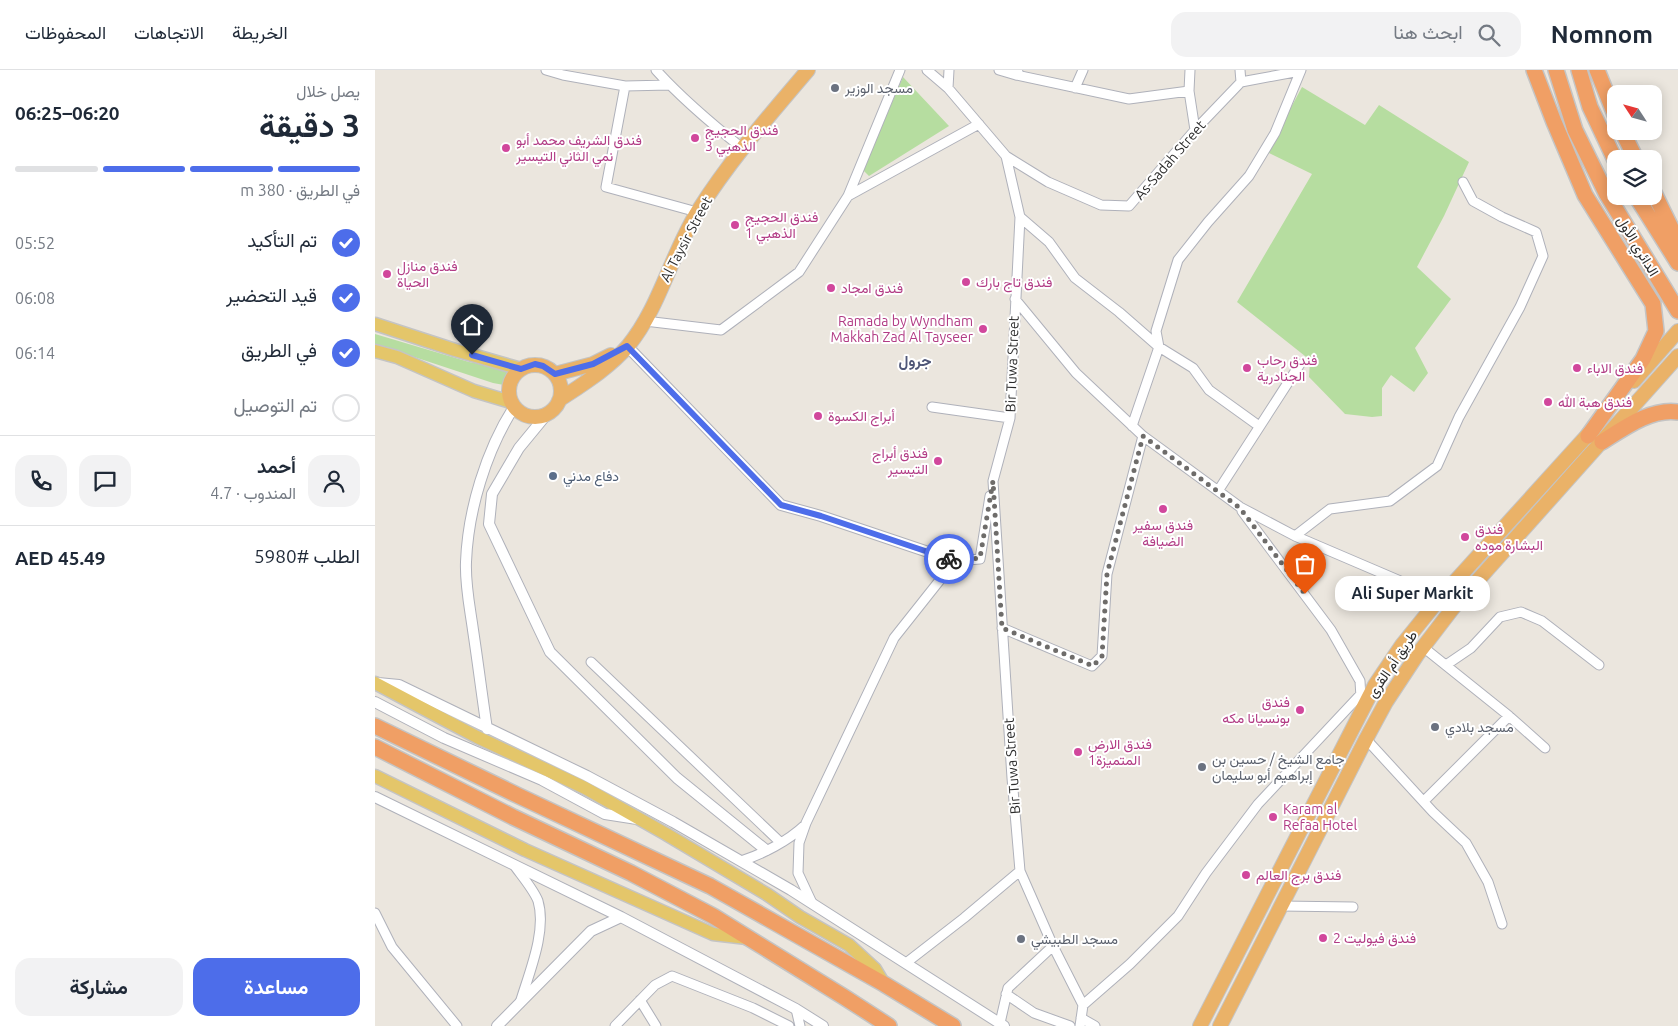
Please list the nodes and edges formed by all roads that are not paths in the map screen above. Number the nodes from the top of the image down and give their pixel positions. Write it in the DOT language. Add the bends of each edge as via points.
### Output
graph roads {
  1 [pos="546,70"];
  2 [pos="656,70"];
  3 [pos="808,70"];
  4 [pos="900,70"];
  5 [pos="927,70"];
  6 [pos="949,70"];
  7 [pos="999,70"];
  8 [pos="1083,70"];
  9 [pos="1190,70"];
  10 [pos="1240,70"];
  11 [pos="1301,70"];
  12 [pos="1534,70"];
  13 [pos="1556,70"];
  14 [pos="1579,70"];
  15 [pos="1597,70"];
  16 [pos="1017,73"];
  17 [pos="1241,82"];
  18 [pos="669,85"];
  19 [pos="625,86"];
  20 [pos="949,88"];
  21 [pos="1075,88"];
  22 [pos="1189,91"];
  23 [pos="1607,95"];
  24 [pos="979,124"];
  25 [pos="1195,130"];
  26 [pos="742,148"];
  27 [pos="1610,150"];
  28 [pos="1006,156"];
  29 [pos="1463,182"];
  30 [pos="848,196"];
  31 [pos="1643,205"];
  32 [pos="1660,205"];
  33 [pos="697,212"];
  34 [pos="1020,216"];
  35 [pos="1678,242"];
  36 [pos="1678,263"];
  37 [pos="1015,300"];
  38 [pos="1678,311"];
  39 [pos="645,321"];
  40 [pos="375,324"];
  41 [pos="1678,331"];
  42 [pos="627,346"];
  43 [pos="1159,347"];
  44 [pos="375,350"];
  45 [pos="1678,356"];
  46 [pos="1300,364"];
  47 [pos="521,369"];
  48 [pos="555,374"];
  49 [pos="559,400"];
  50 [pos="513,405"];
  51 [pos="932,407"];
  52 [pos="1678,412"];
  53 [pos="547,414"];
  54 [pos="1010,418"];
  55 [pos="1132,426"];
  56 [pos="1259,426"];
  57 [pos="1143,436"];
  58 [pos="1595,438"];
  59 [pos="993,481"];
  60 [pos="478,490"];
  61 [pos="1218,491"];
  62 [pos="492,494"];
  63 [pos="1240,508"];
  64 [pos="1295,536"];
  65 [pos="955,561"];
  66 [pos="1440,598"];
  67 [pos="1002,628"];
  68 [pos="1423,647"];
  69 [pos="591,662"];
  70 [pos="1599,665"];
  71 [pos="1446,666"];
  72 [pos="375,683"];
  73 [pos="1362,701"];
  74 [pos="375,702"];
  75 [pos="1509,716"];
  76 [pos="375,726"];
  77 [pos="487,729"];
  78 [pos="1366,739"];
  79 [pos="375,747"];
  80 [pos="1545,748"];
  81 [pos="375,776"];
  82 [pos="375,797"];
  83 [pos="1424,801"];
  84 [pos="643,820"];
  85 [pos="807,823"];
  86 [pos="780,842"];
  87 [pos="766,850"];
  88 [pos="741,860"];
  89 [pos="514,865"];
  90 [pos="1020,871"];
  91 [pos="812,903"];
  92 [pos="1281,906"];
  93 [pos="1353,907"];
  94 [pos="375,912"];
  95 [pos="621,917"];
  96 [pos="1501,924"];
  97 [pos="749,939"];
  98 [pos="1053,946"];
  99 [pos="906,963"];
  100 [pos="885,984"];
  101 [pos="1006,994"];
  102 [pos="640,1000"];
  103 [pos="520,1002"];
  104 [pos="1083,1005"];
  105 [pos="796,1009"];
  106 [pos="1080,1022"];
  107 [pos="503,1023"];
  108 [pos="1002,1025"];
  109 [pos="457,1026"];
  110 [pos="615,1026"];
  111 [pos="656,1026"];
  112 [pos="789,1026"];
  113 [pos="800,1026"];
  114 [pos="823,1026"];
  115 [pos="889,1026"];
  116 [pos="953,1026"];
  117 [pos="1070,1026"];
  118 [pos="1095,1026"];
  119 [pos="1200,1026"];
  120 [pos="1219,1026"];
  1 -- 19 [label="street"];
  2 -- 18 [label="street"];
  3 -- 26 [label="highway, Al Taysir Street"];
  4 -- 30 [label="street"];
  5 -- 20 [label="street, Bir Tuwa Street"];
  6 -- 20 [label="street"];
  7 -- 16 [label="street"];
  8 -- 21 [label="street"];
  9 -- 22 [label="street"];
  10 -- 17 [label="street"];
  11 -- 17 [label="street"];
  11 -- 43 [label="street" via="1275,133 1249,176 1178,260 1156,331"];
  12 -- 58 [label="highway" via="1585,195 1653,304 1656,331 1643,359"];
  13 -- 38 [label="highway, الدائري الأول" via="1575,130 1606,193"];
  14 -- 27 [label="highway" via="1589,108"];
  15 -- 23 [label="highway"];
  16 -- 21 [label="street"];
  17 -- 25 [label="street, As-Sadah Street"];
  18 -- 19 [label="street"];
  18 -- 26 [label="street"];
  19 -- 33 [label="street" via="606,187"];
  20 -- 24 [label="street, Bir Tuwa Street"];
  21 -- 22 [label="street" via="1129,99"];
  22 -- 25 [label="street"];
  24 -- 28 [label="street, Bir Tuwa Street"];
  24 -- 30 [label="street"];
  25 -- 28 [label="street, As-Sadah Street" via="1129,206 1101,205 1048,182"];
  26 -- 33 [label="highway, Al Taysir Street"];
  28 -- 34 [label="street, Bir Tuwa Street"];
  29 -- 64 [label="street" via="1473,201 1536,232 1543,256 1520,307 1459,417 1437,466 1390,501 1330,509"];
  30 -- 39 [label="street" via="799,272 721,330"];
  31 -- 36 [label="highway, الدائري الأول"];
  32 -- 35 [label="highway"];
  33 -- 39 [label="highway, Al Taysir Street"];
  34 -- 37 [label="street, Bir Tuwa Street"];
  34 -- 43 [label="street" via="1049,242 1075,278"];
  37 -- 54 [label="street, Bir Tuwa Street"];
  37 -- 55 [label="street" via="1076,373"];
  39 -- 42 [label="highway, Al Taysir Street"];
  40 -- 47 [label="main road"];
  41 -- 58 [label="highway, طريق أم القرى"];
  42 -- 48 [label="highway" via="593,364"];
  42 -- 49 [label="highway, Al Taysir Street" via="591,379"];
  42 -- 65 [label="street" via="781,505"];
  43 -- 55 [label="street"];
  43 -- 56 [label="street" via="1193,368 1209,390"];
  44 -- 50 [label="main road"];
  45 -- 58 [label="highway, طريق أم القرى"];
  46 -- 56 [label="street"];
  47 -- 48 [label="highway" via="535,364"];
  47 -- 50 [label="highway" via="509,387"];
  48 -- 49 [label="highway" via="561,386"];
  49 -- 53 [label="highway"];
  50 -- 53 [label="highway" via="530,416"];
  50 -- 60 [label="street" via="493,447"];
  51 -- 54 [label="street"];
  52 -- 58 [label="highway" via="1657,413"];
  53 -- 62 [label="street" via="519,448"];
  54 -- 59 [label="street, Bir Tuwa Street"];
  55 -- 57 [label="street"];
  56 -- 61 [label="street"];
  57 -- 61 [label="street"];
  57 -- 67 [label="street" via="1107,574 1102,656 1093,666"];
  58 -- 66 [label="highway, طريق أم القرى"];
  58 -- 68 [label="highway, طريق أم القرى"];
  59 -- 65 [label="street" via="980,558"];
  59 -- 67 [label="street, Bir Tuwa Street"];
  60 -- 62 [label="street"];
  60 -- 77 [label="street" via="466,563 468,599"];
  61 -- 63 [label="street"];
  62 -- 87 [label="street" via="489,524 550,652 677,778"];
  63 -- 64 [label="street"];
  63 -- 73 [label="street" via="1331,630 1359,681"];
  64 -- 66 [label="street"];
  65 -- 85 [label="street" via="895,638"];
  66 -- 73 [label="highway, طريق أم القرى"];
  67 -- 90 [label="street, Bir Tuwa Street"];
  68 -- 71 [label="street"];
  68 -- 78 [label="highway, طريق أم القرى"];
  69 -- 86 [label="street"];
  70 -- 71 [label="street" via="1542,621 1521,612 1500,617 1471,648"];
  71 -- 75 [label="street"];
  72 -- 77 [label="street" via="399,685"];
  72 -- 84 [label="main road"];
  73 -- 78 [label="highway"];
  73 -- 104 [label="street" via="1258,804 1178,916"];
  73 -- 119 [label="highway, طريق أم القرى"];
  74 -- 84 [label="street" via="444,738 542,780 605,814"];
  75 -- 80 [label="street"];
  75 -- 83 [label="street"];
  76 -- 100 [label="highway" via="710,886"];
  77 -- 88 [label="street" via="587,776"];
  78 -- 83 [label="street"];
  78 -- 92 [label="highway, طريق أم القرى"];
  79 -- 97 [label="highway" via="631,873"];
  81 -- 97 [label="main road" via="525,850 713,934"];
  82 -- 89 [label="street"];
  83 -- 96 [label="street" via="1466,843 1488,882"];
  84 -- 100 [label="main road" via="849,945 875,969"];
  85 -- 86 [label="street"];
  85 -- 91 [label="street" via="799,843 798,872"];
  86 -- 87 [label="street"];
  87 -- 88 [label="street"];
  88 -- 91 [label="street"];
  89 -- 95 [label="street"];
  89 -- 103 [label="street" via="537,900 540,928"];
  90 -- 98 [label="street, Bir Tuwa Street"];
  90 -- 99 [label="street"];
  91 -- 99 [label="street"];
  92 -- 93 [label="street"];
  92 -- 120 [label="highway, طريق أم القرى"];
  94 -- 109 [label="street" via="392,948"];
  95 -- 103 [label="street" via="591,932"];
  95 -- 105 [label="street"];
  97 -- 115 [label="highway"];
  98 -- 101 [label="street" via="1008,988"];
  98 -- 104 [label="street, Bir Tuwa Street"];
  99 -- 108 [label="street"];
  100 -- 116 [label="highway"];
  101 -- 108 [label="street"];
  101 -- 117 [label="street" via="1034,1013"];
  102 -- 110 [label="street"];
  102 -- 111 [label="street"];
  102 -- 112 [label="street" via="655,985 672,976"];
  103 -- 107 [label="street"];
  104 -- 106 [label="street"];
  105 -- 113 [label="street"];
  105 -- 114 [label="street"];
  106 -- 118 [label="street"];
}
